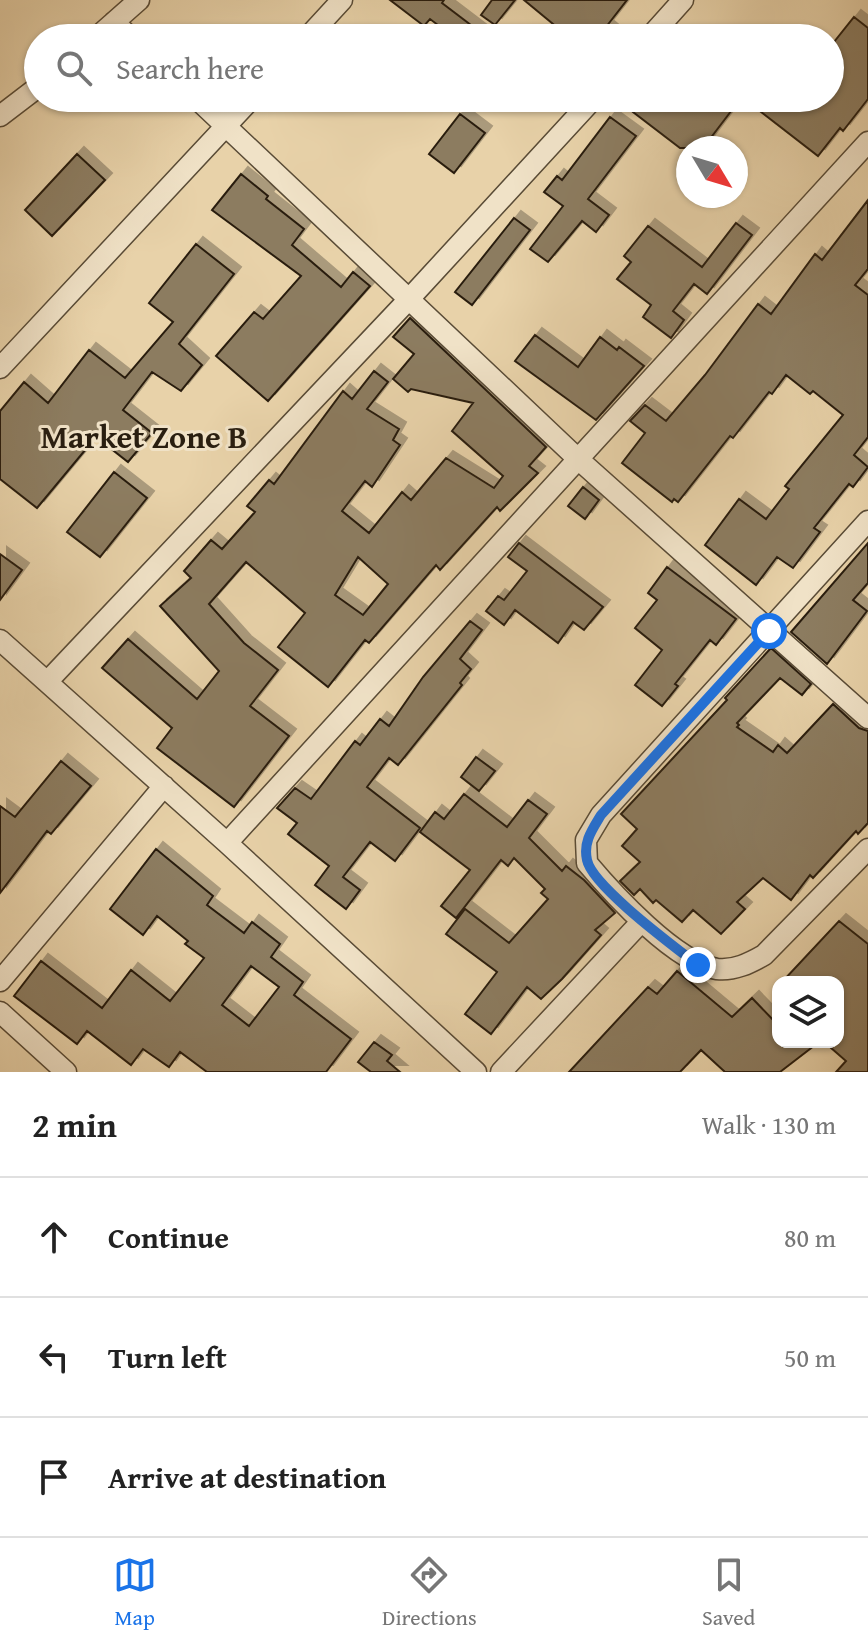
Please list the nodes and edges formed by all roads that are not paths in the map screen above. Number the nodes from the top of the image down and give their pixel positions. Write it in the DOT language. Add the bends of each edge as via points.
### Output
graph roads {
  1 [pos="139,0"];
  2 [pos="342,0"];
  3 [pos="683,0"];
  4 [pos="114,22"];
  5 [pos="112,24"];
  6 [pos="320,24"];
  7 [pos="662,24"];
  8 [pos="24,98"];
  9 [pos="211,112"];
  10 [pos="239,112"];
  11 [pos="581,112"];
  12 [pos="0,116"];
  13 [pos="226,126"];
  14 [pos="868,142"];
  15 [pos="410,298"];
  16 [pos="0,368"];
  17 [pos="578,459"];
  18 [pos="868,521"];
  19 [pos="769,631"];
  20 [pos="0,640"];
  21 [pos="47,682"];
  22 [pos="868,718"];
  23 [pos="164,786"];
  24 [pos="227,843"];
  25 [pos="868,849"];
  26 [pos="641,922"];
  27 [pos="0,981"];
  28 [pos="0,1012"];
  29 [pos="66,1072"];
  30 [pos="476,1072"];
  31 [pos="501,1072"];
  1 -- 4 [label="street"];
  2 -- 6 [label="street"];
  3 -- 7 [label="street"];
  4 -- 5 [label="street"];
  8 -- 12 [label="street"];
  9 -- 13 [label="street"];
  10 -- 13 [label="street"];
  11 -- 15 [label="street"];
  13 -- 15 [label="street"];
  13 -- 16 [label="street"];
  14 -- 17 [label="street"];
  15 -- 17 [label="street"];
  15 -- 21 [label="street"];
  17 -- 19 [label="street"];
  17 -- 24 [label="street"];
  18 -- 19 [label="street"];
  19 -- 22 [label="street"];
  19 -- 26 [label="street" via="601,815 586,840 587,863"];
  20 -- 21 [label="street"];
  21 -- 23 [label="street"];
  23 -- 24 [label="street"];
  23 -- 27 [label="street"];
  24 -- 30 [label="street"];
  25 -- 26 [label="street" via="764,955 744,966 720,970 698,965"];
  26 -- 31 [label="street"];
  28 -- 29 [label="street"];
}
